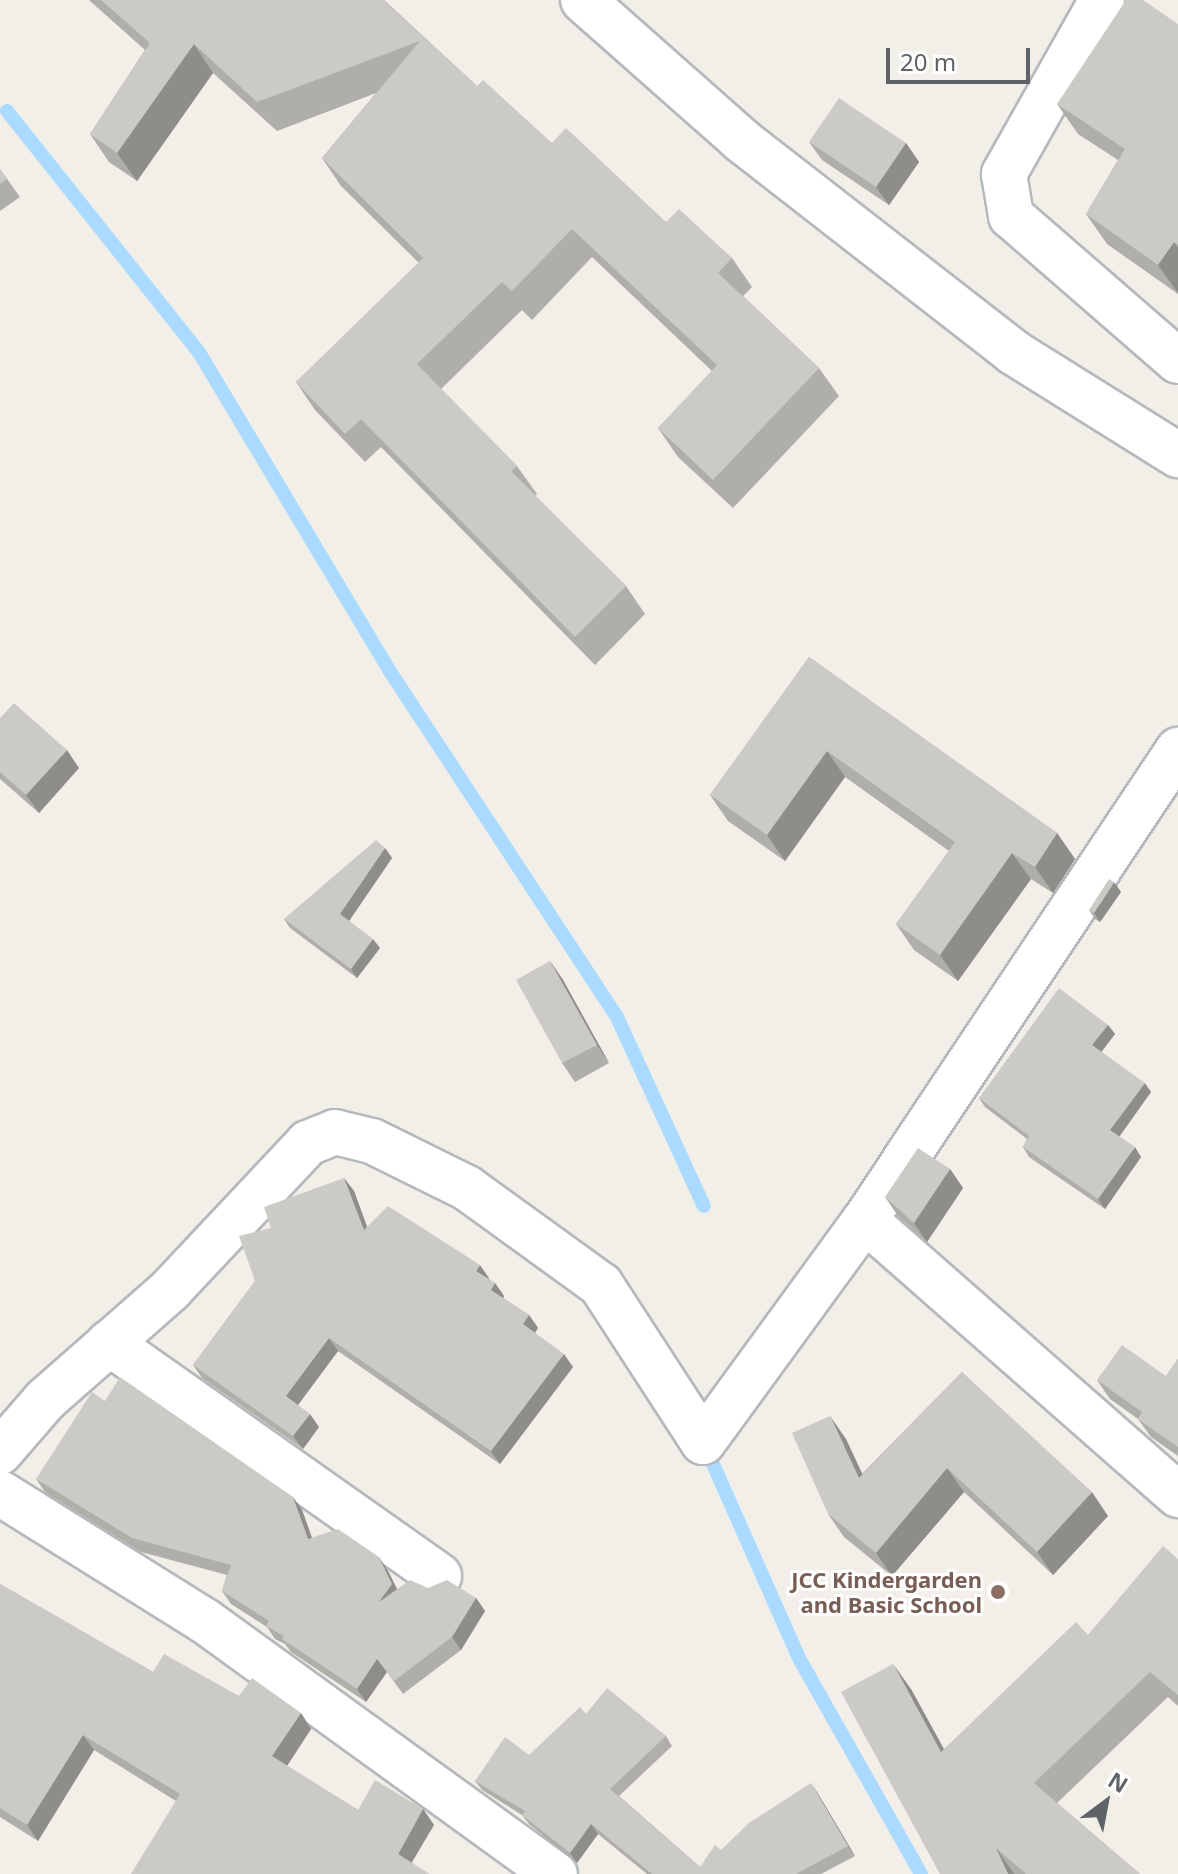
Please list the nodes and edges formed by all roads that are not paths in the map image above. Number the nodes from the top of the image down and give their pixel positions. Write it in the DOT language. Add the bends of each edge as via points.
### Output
graph roads {
  1 [pos="583,0"];
  2 [pos="1102,0"];
  3 [pos="1178,361"];
  4 [pos="1178,455"];
  5 [pos="1178,750"];
  6 [pos="865,1220"];
  7 [pos="109,1343"];
  8 [pos="0,1452"];
  9 [pos="0,1493"];
  10 [pos="1178,1495"];
  11 [pos="439,1576"];
  12 [pos="555,1874"];
  1 -- 4 [label="street" via="741,140 1013,352"];
  2 -- 3 [label="street" via="1004,174 1011,216"];
  5 -- 6 [label="street"];
  6 -- 7 [label="street" via="703,1442 601,1285 467,1188 372,1141 335,1132 308,1143 170,1290"];
  6 -- 10 [label="street"];
  7 -- 8 [label="street" via="45,1400"];
  7 -- 11 [label="street"];
  9 -- 12 [label="street" via="205,1621"];
}
